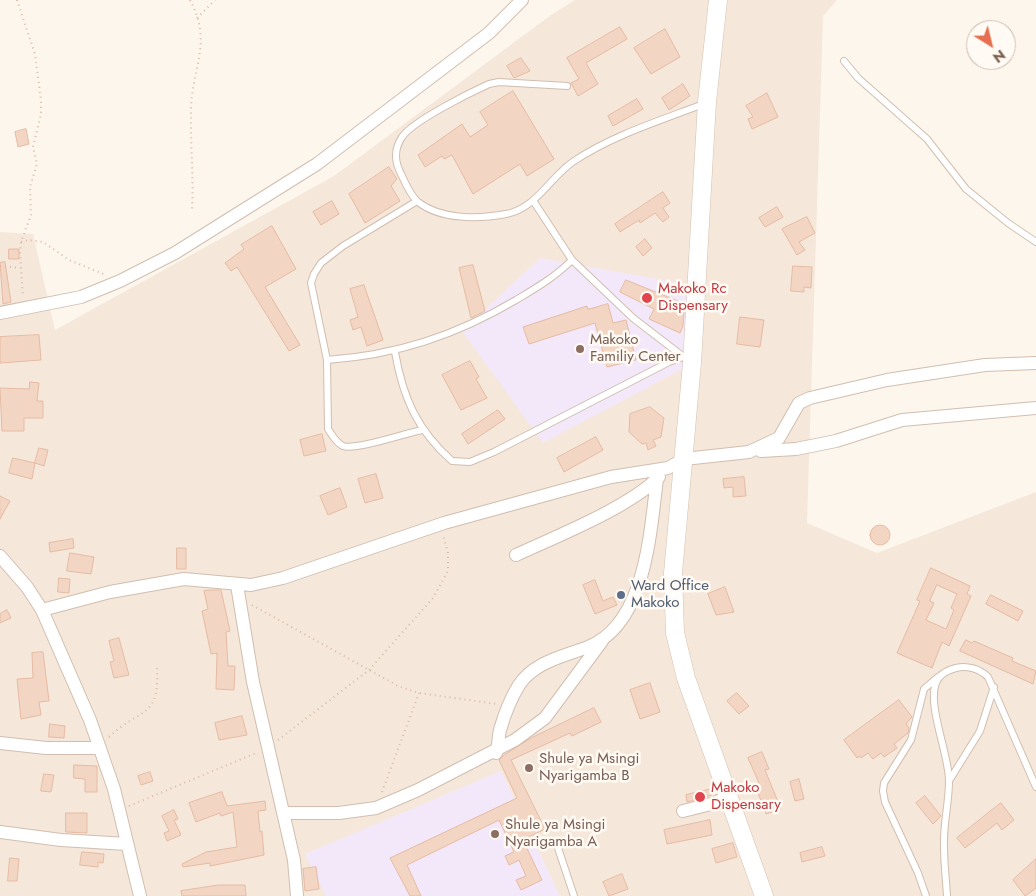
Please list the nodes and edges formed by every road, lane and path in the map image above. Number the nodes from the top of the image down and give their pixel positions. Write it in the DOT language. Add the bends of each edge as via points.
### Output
graph roads {
  1 [pos="17,0"];
  2 [pos="190,0"];
  3 [pos="215,0"];
  4 [pos="522,0"];
  5 [pos="718,0"];
  6 [pos="198,18"];
  7 [pos="844,61"];
  8 [pos="567,86"];
  9 [pos="707,102"];
  10 [pos="417,201"];
  11 [pos="534,202"];
  12 [pos="192,210"];
  13 [pos="21,242"];
  14 [pos="1036,242"];
  15 [pos="572,260"];
  16 [pos="0,266"];
  17 [pos="20,268"];
  18 [pos="120,281"];
  19 [pos="23,309"];
  20 [pos="0,313"];
  21 [pos="394,352"];
  22 [pos="327,360"];
  23 [pos="688,360"];
  24 [pos="1036,363"];
  25 [pos="1036,408"];
  26 [pos="422,430"];
  27 [pos="749,452"];
  28 [pos="684,459"];
  29 [pos="668,468"];
  30 [pos="657,480"];
  31 [pos="445,531"];
  32 [pos="516,555"];
  33 [pos="0,556"];
  34 [pos="237,585"];
  35 [pos="239,598"];
  36 [pos="42,610"];
  37 [pos="602,641"];
  38 [pos="157,665"];
  39 [pos="369,670"];
  40 [pos="940,676"];
  41 [pos="994,687"];
  42 [pos="419,693"];
  43 [pos="509,707"];
  44 [pos="0,743"];
  45 [pos="269,746"];
  46 [pos="100,748"];
  47 [pos="496,753"];
  48 [pos="949,781"];
  49 [pos="1036,787"];
  50 [pos="728,796"];
  51 [pos="376,808"];
  52 [pos="118,810"];
  53 [pos="683,811"];
  54 [pos="284,813"];
  55 [pos="0,832"];
  56 [pos="127,844"];
  57 [pos="557,846"];
  58 [pos="140,896"];
  59 [pos="297,896"];
  60 [pos="574,896"];
  61 [pos="763,896"];
  62 [pos="926,896"];
  63 [pos="947,896"];
  1 -- 13 [label="path" via="35,54 41,100 33,147 37,164 30,187 31,215"];
  2 -- 6 [label="path"];
  3 -- 6 [label="path"];
  4 -- 18 [label="street" via="489,33 317,164 175,253"];
  5 -- 9 [label="street"];
  6 -- 12 [label="path" via="202,50 191,106"];
  7 -- 14 [label="lane" via="858,78 927,139 966,189"];
  8 -- 10 [label="lane" via="489,84 402,136 395,151 396,166"];
  9 -- 11 [label="lane" via="637,130 573,162"];
  9 -- 23 [label="street"];
  10 -- 11 [label="lane" via="433,210 476,217 508,214"];
  10 -- 22 [label="lane" via="343,246 321,263 314,274 311,283"];
  11 -- 15 [label="lane"];
  13 -- 17 [label="path"];
  13 -- 18 [label="path" via="43,242 69,260"];
  15 -- 21 [label="lane" via="546,282 497,311 451,333"];
  15 -- 23 [label="lane" via="633,318"];
  16 -- 17 [label="path"];
  17 -- 19 [label="path"];
  18 -- 19 [label="street" via="68,300"];
  19 -- 20 [label="street"];
  21 -- 22 [label="lane"];
  21 -- 26 [label="lane" via="403,389"];
  22 -- 26 [label="lane" via="328,429 342,446 354,448"];
  23 -- 26 [label="lane" via="660,366 470,462 452,461"];
  23 -- 28 [label="street"];
  24 -- 27 [label="street" via="985,365 887,380 810,398 799,403 779,438"];
  25 -- 27 [label="street" via="902,420 816,445"];
  27 -- 28 [label="street"];
  28 -- 29 [label="street"];
  28 -- 50 [label="street" via="673,573 675,633 686,678"];
  29 -- 30 [label="street"];
  29 -- 34 [label="street" via="611,477 444,523 283,578"];
  30 -- 32 [label="street" via="587,521"];
  30 -- 37 [label="street" via="648,556 642,574 624,616"];
  31 -- 39 [label="path" via="442,536 448,553 448,571 442,585"];
  33 -- 36 [label="street"];
  34 -- 35 [label="street"];
  34 -- 36 [label="street" via="184,579 110,592"];
  35 -- 39 [label="path"];
  35 -- 45 [label="street" via="253,682"];
  36 -- 46 [label="street"];
  37 -- 43 [label="street" via="541,666 520,684"];
  37 -- 47 [label="street" via="545,718"];
  38 -- 46 [label="path" via="154,703 146,712 119,728"];
  39 -- 42 [label="path"];
  39 -- 45 [label="path"];
  40 -- 41 [label="lane" via="961,667 975,669 988,677"];
  40 -- 48 [label="lane" via="934,691 934,704"];
  40 -- 62 [label="lane" via="924,690 911,740 886,778 883,791"];
  41 -- 48 [label="lane" via="980,731"];
  41 -- 49 [label="lane"];
  42 -- 43 [label="path"];
  42 -- 51 [label="path"];
  43 -- 47 [label="street"];
  44 -- 46 [label="street" via="46,748"];
  45 -- 52 [label="path"];
  45 -- 54 [label="street"];
  46 -- 52 [label="street"];
  47 -- 51 [label="street"];
  48 -- 63 [label="lane" via="944,847"];
  50 -- 53 [label="street" via="716,804"];
  50 -- 61 [label="street"];
  51 -- 54 [label="street" via="339,813"];
  52 -- 56 [label="street"];
  54 -- 59 [label="street" via="294,860"];
  55 -- 56 [label="street"];
  56 -- 58 [label="street"];
  57 -- 60 [label="lane"];
}
